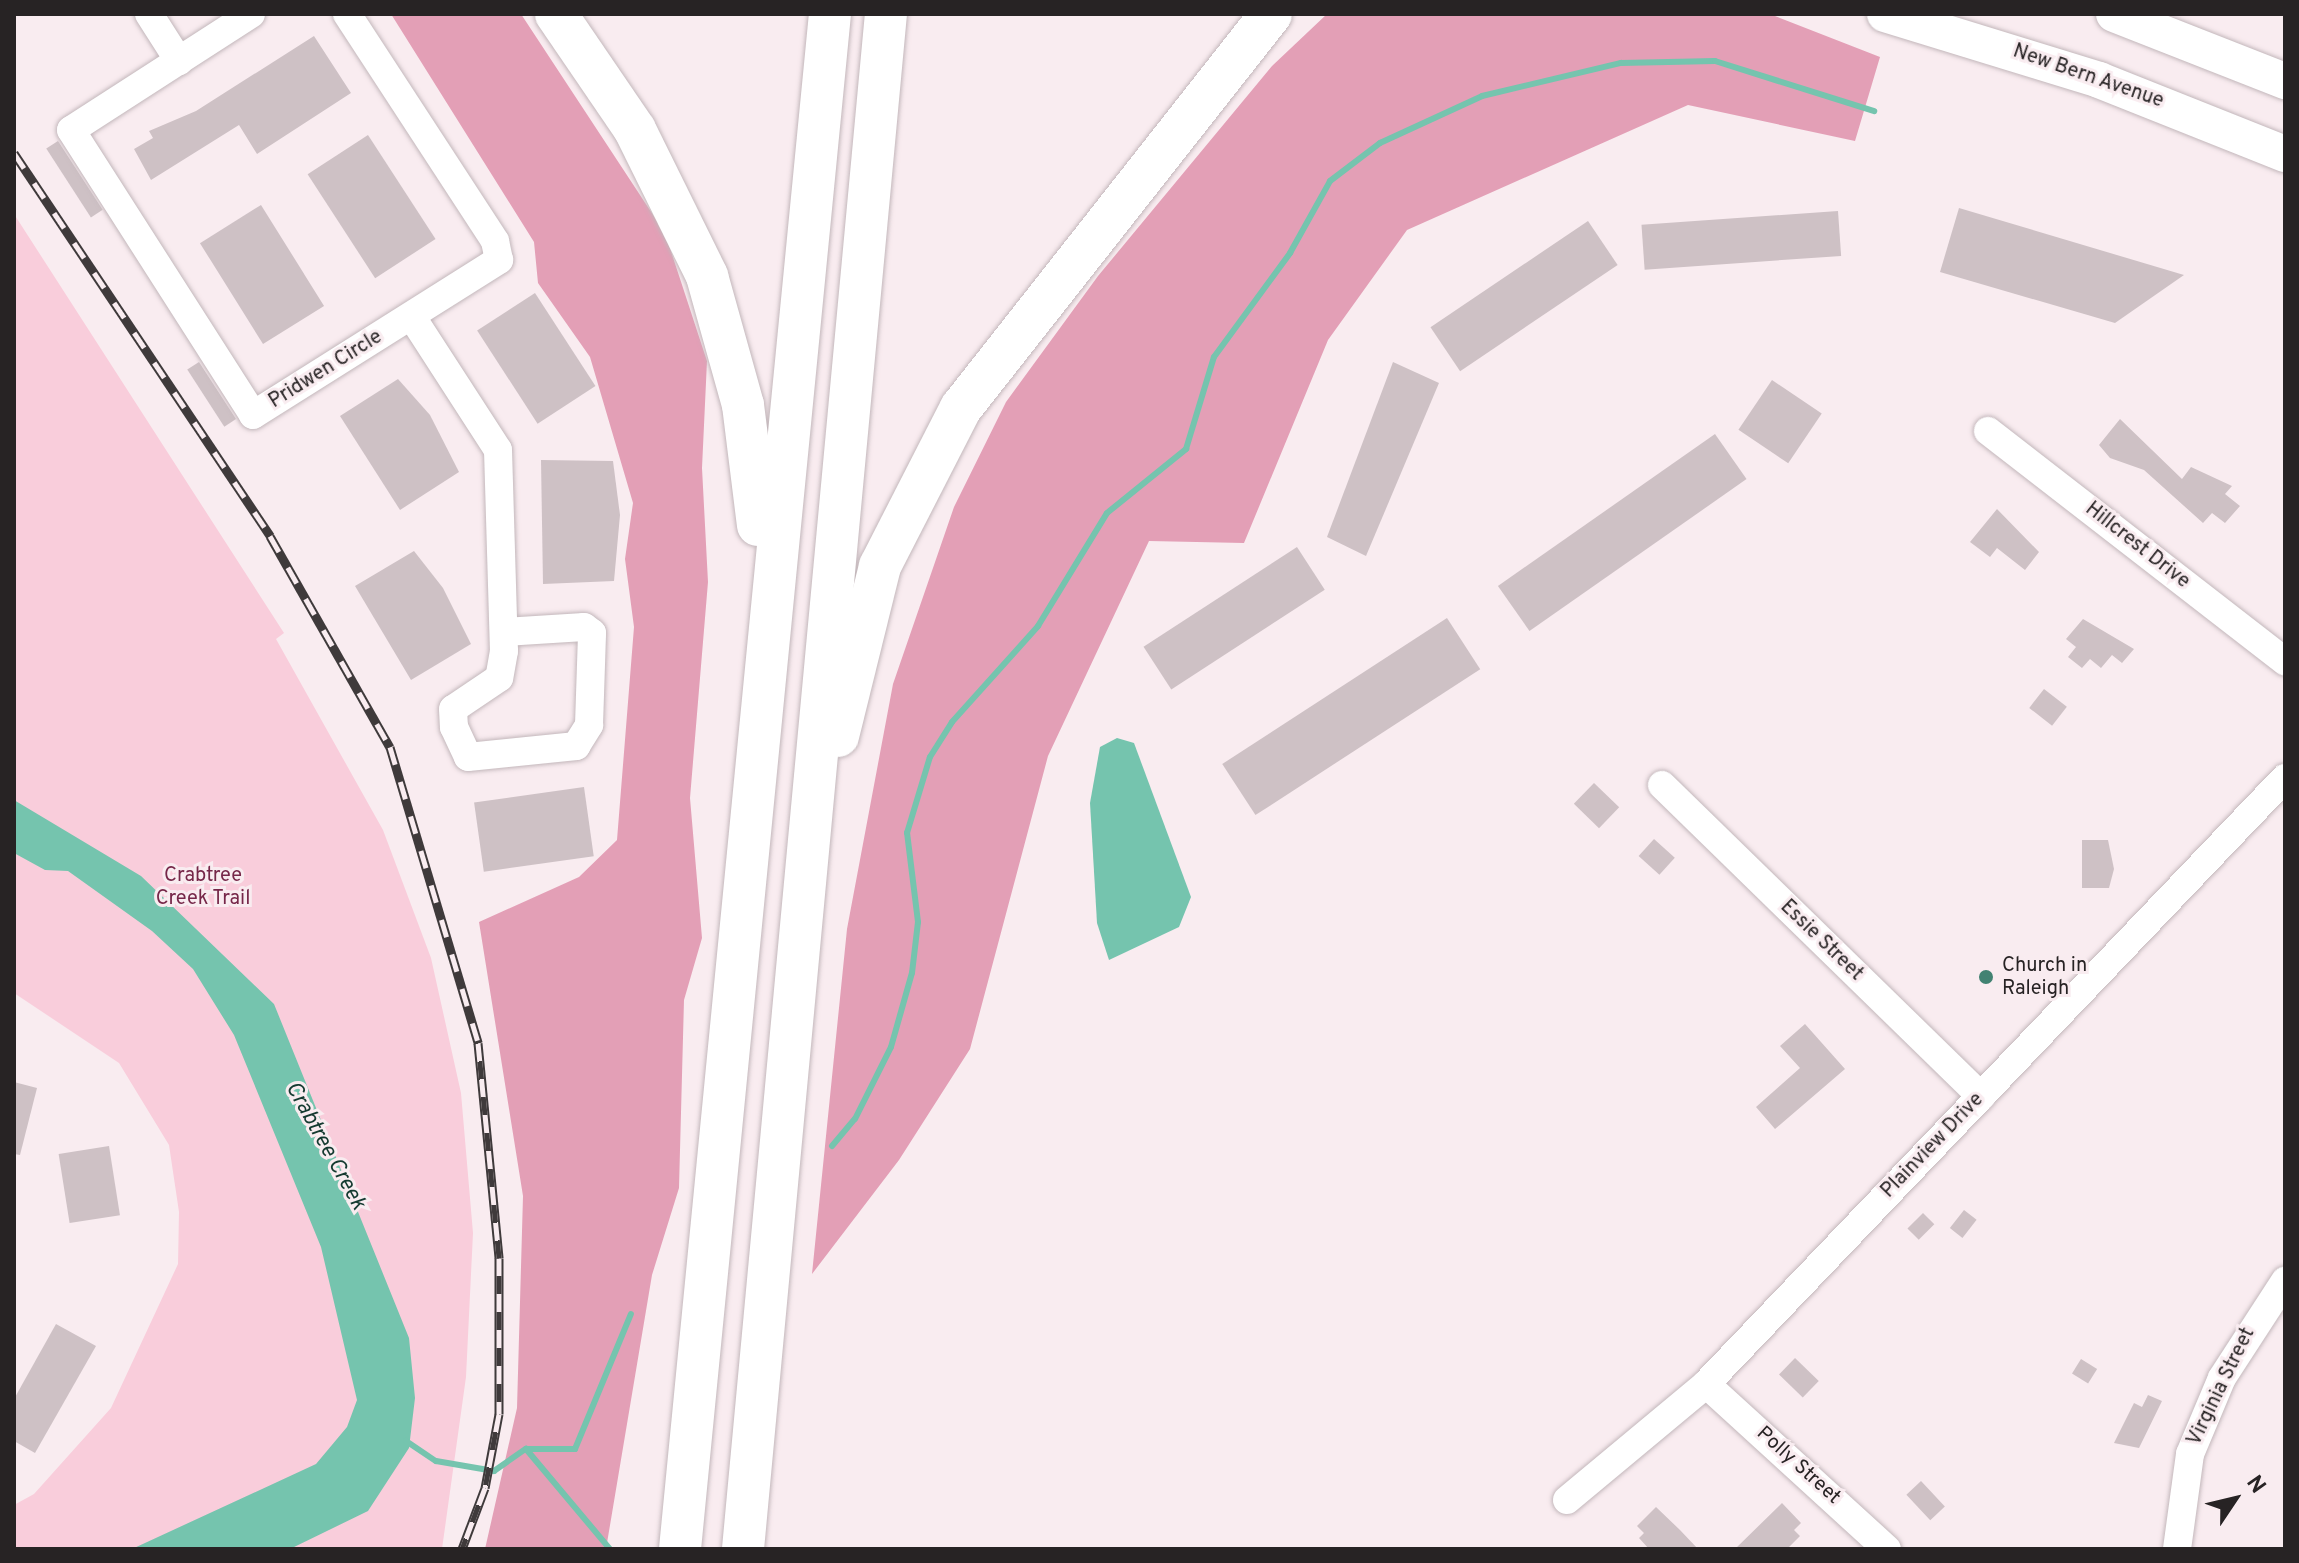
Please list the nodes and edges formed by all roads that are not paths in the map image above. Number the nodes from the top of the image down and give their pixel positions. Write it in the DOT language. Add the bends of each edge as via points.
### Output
graph roads {
  1 [pos="149,14"];
  2 [pos="251,14"];
  3 [pos="347,14"];
  4 [pos="556,14"];
  5 [pos="830,14"];
  6 [pos="886,14"];
  7 [pos="1271,14"];
  8 [pos="1885,14"];
  9 [pos="2114,14"];
  10 [pos="179,61"];
  11 [pos="2285,81"];
  12 [pos="2285,154"];
  13 [pos="412,317"];
  14 [pos="1988,431"];
  15 [pos="504,632"];
  16 [pos="2285,661"];
  17 [pos="756,762"];
  18 [pos="2285,778"];
  19 [pos="1662,785"];
  20 [pos="807,878"];
  21 [pos="1981,1096"];
  22 [pos="2285,1281"];
  23 [pos="1706,1384"];
  24 [pos="1567,1500"];
  25 [pos="680,1549"];
  26 [pos="743,1549"];
  27 [pos="1887,1549"];
  28 [pos="2177,1549"];
  1 -- 10 [label="street"];
  2 -- 10 [label="street, Pridwen Circle"];
  3 -- 13 [label="street, Pridwen Circle" via="495,241 499,260"];
  4 -- 17 [label="highway" via="673,199 735,365 757,501"];
  5 -- 17 [label="highway"];
  6 -- 20 [label="highway"];
  7 -- 20 [label="highway" via="1017,329 961,408 900,517 868,608"];
  8 -- 12 [label="main road, New Bern Avenue" via="2099,80"];
  9 -- 11 [label="main road"];
  10 -- 13 [label="street, Pridwen Circle" via="71,130 253,415"];
  13 -- 15 [label="street" via="498,450"];
  14 -- 16 [label="street, Hillcrest Drive"];
  15 -- 15 [label="street" via="499,678 453,709 468,757 576,746 589,725 592,633 584,627"];
  17 -- 25 [label="highway"];
  18 -- 21 [label="street, Plainview Drive"];
  19 -- 21 [label="street, Essie Street"];
  20 -- 26 [label="highway"];
  21 -- 23 [label="street, Plainview Drive"];
  22 -- 28 [label="street, Virginia Street" via="2222,1378 2190,1454"];
  23 -- 24 [label="street, Plainview Drive"];
  23 -- 27 [label="street, Polly Street"];
}
